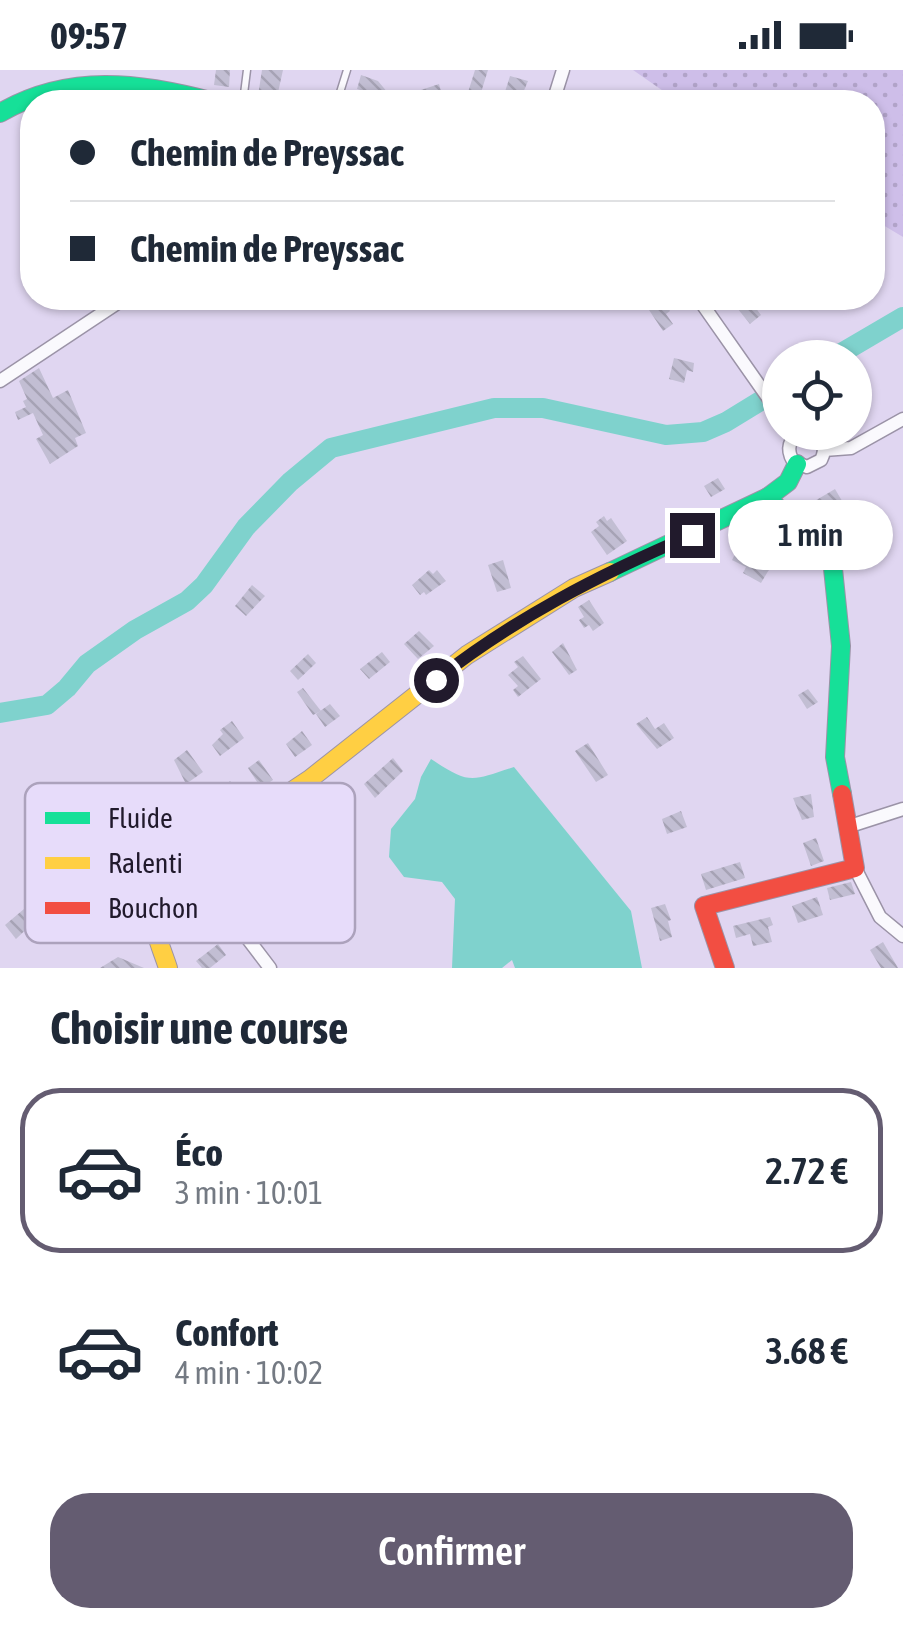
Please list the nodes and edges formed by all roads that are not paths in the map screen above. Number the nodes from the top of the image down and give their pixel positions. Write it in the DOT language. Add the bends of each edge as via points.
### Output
graph roads {
  1 [pos="40,90"];
  2 [pos="160,90"];
  3 [pos="20,98"];
  4 [pos="0,114"];
  5 [pos="107,310"];
  6 [pos="706,310"];
  7 [pos="0,380"];
  8 [pos="762,389"];
  9 [pos="903,418"];
  10 [pos="872,436"];
  11 [pos="789,450"];
  12 [pos="824,450"];
  13 [pos="797,464"];
  14 [pos="768,497"];
  15 [pos="304,783"];
  16 [pos="903,809"];
  17 [pos="847,827"];
  18 [pos="855,868"];
  19 [pos="903,936"];
  20 [pos="160,943"];
  21 [pos="251,943"];
  22 [pos="168,968"];
  23 [pos="270,968"];
  24 [pos="725,968"];
  1 -- 2 [label="street" via="82,82"];
  3 -- 4 [label="street"];
  5 -- 7 [label="street"];
  6 -- 8 [label="street"];
  9 -- 10 [label="street"];
  11 -- 13 [label="street"];
  12 -- 13 [label="street" via="817,464"];
  13 -- 14 [label="street" via="788,482"];
  14 -- 15 [label="street" via="538,610 468,655"];
  14 -- 17 [label="street" via="832,558 840,646 835,757"];
  16 -- 17 [label="street"];
  17 -- 18 [label="street"];
  18 -- 19 [label="street" via="880,917"];
  18 -- 24 [label="street" via="704,906"];
  20 -- 22 [label="street"];
  21 -- 23 [label="street"];
}
